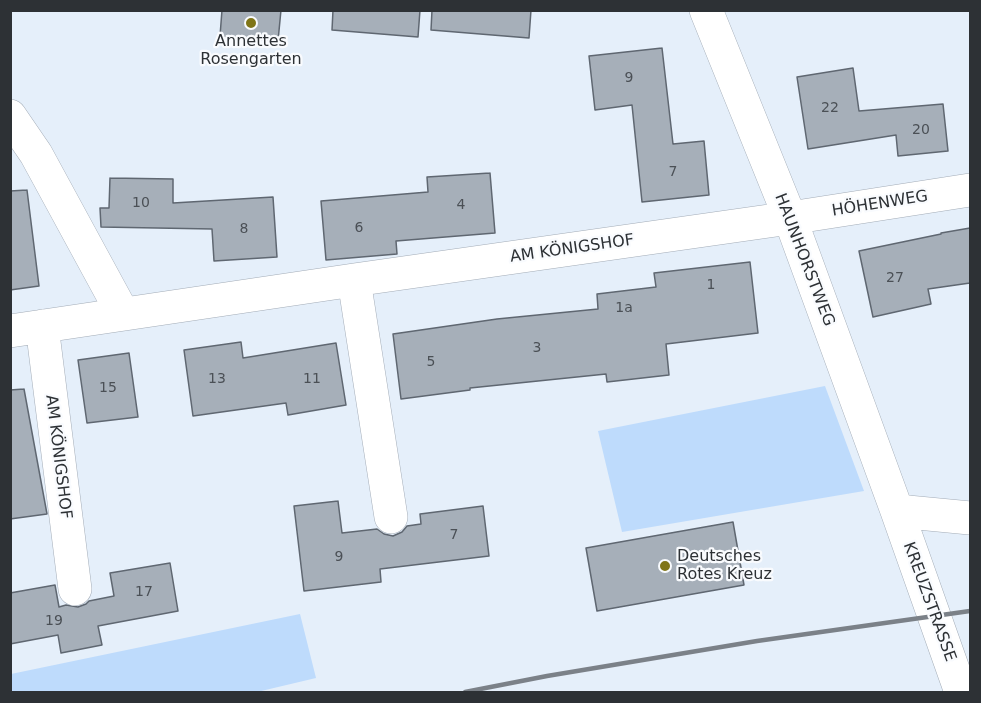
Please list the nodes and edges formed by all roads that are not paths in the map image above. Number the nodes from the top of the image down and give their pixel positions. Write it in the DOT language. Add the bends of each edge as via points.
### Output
graph roads {
  1 [pos="706,10"];
  2 [pos="10,116"];
  3 [pos="970,190"];
  4 [pos="790,218"];
  5 [pos="354,280"];
  6 [pos="123,314"];
  7 [pos="26,328"];
  8 [pos="897,511"];
  9 [pos="391,517"];
  10 [pos="970,518"];
  11 [pos="75,589"];
  12 [pos="961,693"];
  1 -- 4 [label="street, HAUNHORSTWEG"];
  2 -- 6 [label="street" via="36,154"];
  3 -- 4 [label="street, HÖHENWEG"];
  4 -- 5 [label="street, AM KÖNIGSHOF"];
  4 -- 8 [label="street, HAUNHORSTWEG"];
  5 -- 6 [label="street, AM KÖNIGSHOF"];
  5 -- 9 [label="street"];
  6 -- 7 [label="street, AM KÖNIGSHOF"];
  7 -- 11 [label="street, AM KÖNIGSHOF"];
  8 -- 10 [label="street"];
  8 -- 12 [label="street, KREUZSTRASSE"];
}
